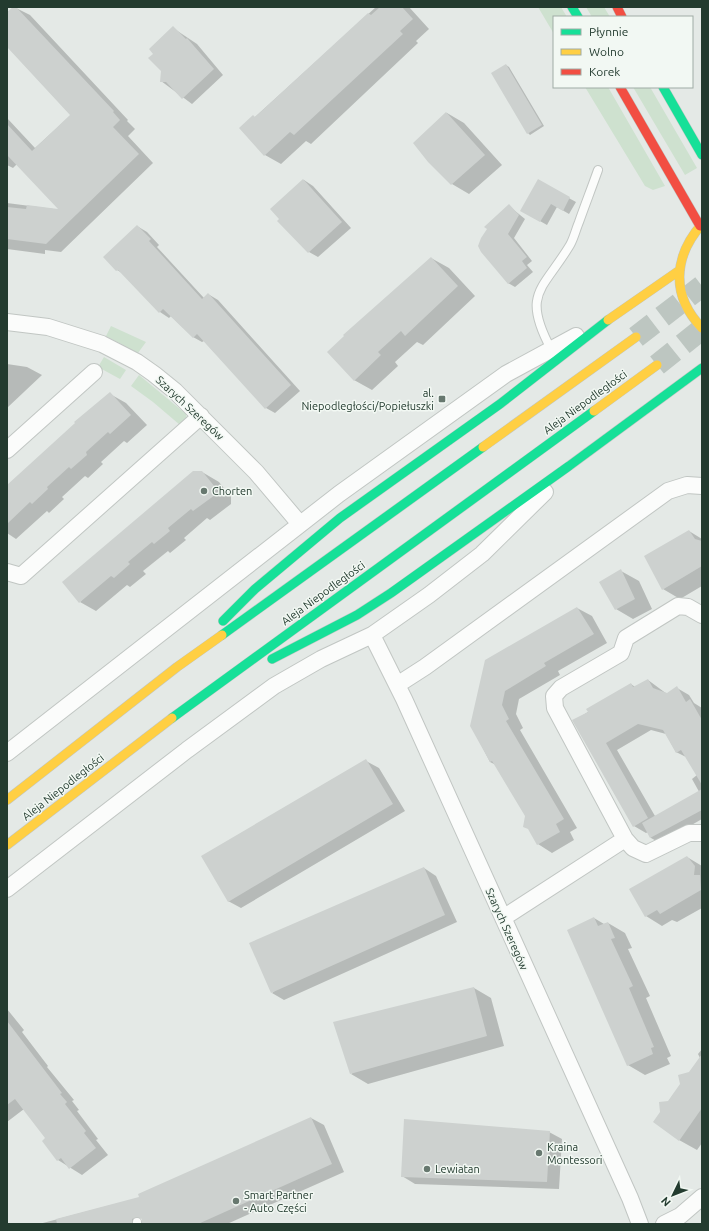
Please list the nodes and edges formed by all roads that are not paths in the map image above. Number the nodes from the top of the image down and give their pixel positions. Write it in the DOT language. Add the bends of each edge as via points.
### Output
graph roads {
  1 [pos="572,7"];
  2 [pos="616,7"];
  3 [pos="577,16"];
  4 [pos="621,16"];
  5 [pos="621,88"];
  6 [pos="664,88"];
  7 [pos="702,155"];
  8 [pos="598,170"];
  9 [pos="701,225"];
  10 [pos="680,270"];
  11 [pos="608,320"];
  12 [pos="7,322"];
  13 [pos="702,328"];
  14 [pos="636,337"];
  15 [pos="551,349"];
  16 [pos="657,365"];
  17 [pos="702,368"];
  18 [pos="94,372"];
  19 [pos="201,416"];
  20 [pos="7,450"];
  21 [pos="569,466"];
  22 [pos="702,486"];
  23 [pos="300,524"];
  24 [pos="7,572"];
  25 [pos="702,615"];
  26 [pos="372,635"];
  27 [pos="177,667"];
  28 [pos="397,685"];
  29 [pos="205,693"];
  30 [pos="7,753"];
  31 [pos="7,800"];
  32 [pos="702,833"];
  33 [pos="625,839"];
  34 [pos="7,845"];
  35 [pos="7,889"];
  36 [pos="503,918"];
  37 [pos="702,1197"];
  38 [pos="640,1224"];
  39 [pos="664,1224"];
  1 -- 3 [label="main road"];
  2 -- 4 [label="main road"];
  5 -- 9 [label="main road"];
  6 -- 7 [label="main road"];
  8 -- 15 [label="lane" via="570,244 539,293 537,317"];
  9 -- 10 [label="main road" via="690,239 683,254"];
  10 -- 11 [label="main road"];
  10 -- 13 [label="main road" via="681,290 687,309"];
  11 -- 15 [label="street"];
  11 -- 27 [label="main road" via="500,404 340,518 255,589"];
  12 -- 19 [label="street, Szarych Szeregów" via="48,327 102,344 154,374"];
  14 -- 27 [label="main road, Aleja Niepodległości"];
  15 -- 23 [label="street" via="506,374"];
  16 -- 29 [label="main road, Aleja Niepodległości"];
  17 -- 21 [label="main road"];
  18 -- 20 [label="street"];
  19 -- 23 [label="street, Szarych Szeregów" via="256,472"];
  19 -- 24 [label="street" via="21,576"];
  21 -- 26 [label="street" via="482,554"];
  21 -- 29 [label="main road" via="357,615"];
  22 -- 28 [label="street" via="687,485 668,491"];
  23 -- 30 [label="street"];
  25 -- 33 [label="street" via="688,607 678,606 626,638 622,652 561,688 554,696 555,708"];
  26 -- 28 [label="street, Szarych Szeregów"];
  26 -- 35 [label="street" via="321,659 274,686"];
  27 -- 31 [label="main road, Aleja Niepodległości"];
  28 -- 36 [label="street, Szarych Szeregów"];
  29 -- 34 [label="main road, Aleja Niepodległości"];
  32 -- 33 [label="street" via="689,834 646,854 633,848"];
  33 -- 36 [label="street"];
  36 -- 38 [label="street, Szarych Szeregów"];
  37 -- 39 [label="street" via="680,1216"];
}
